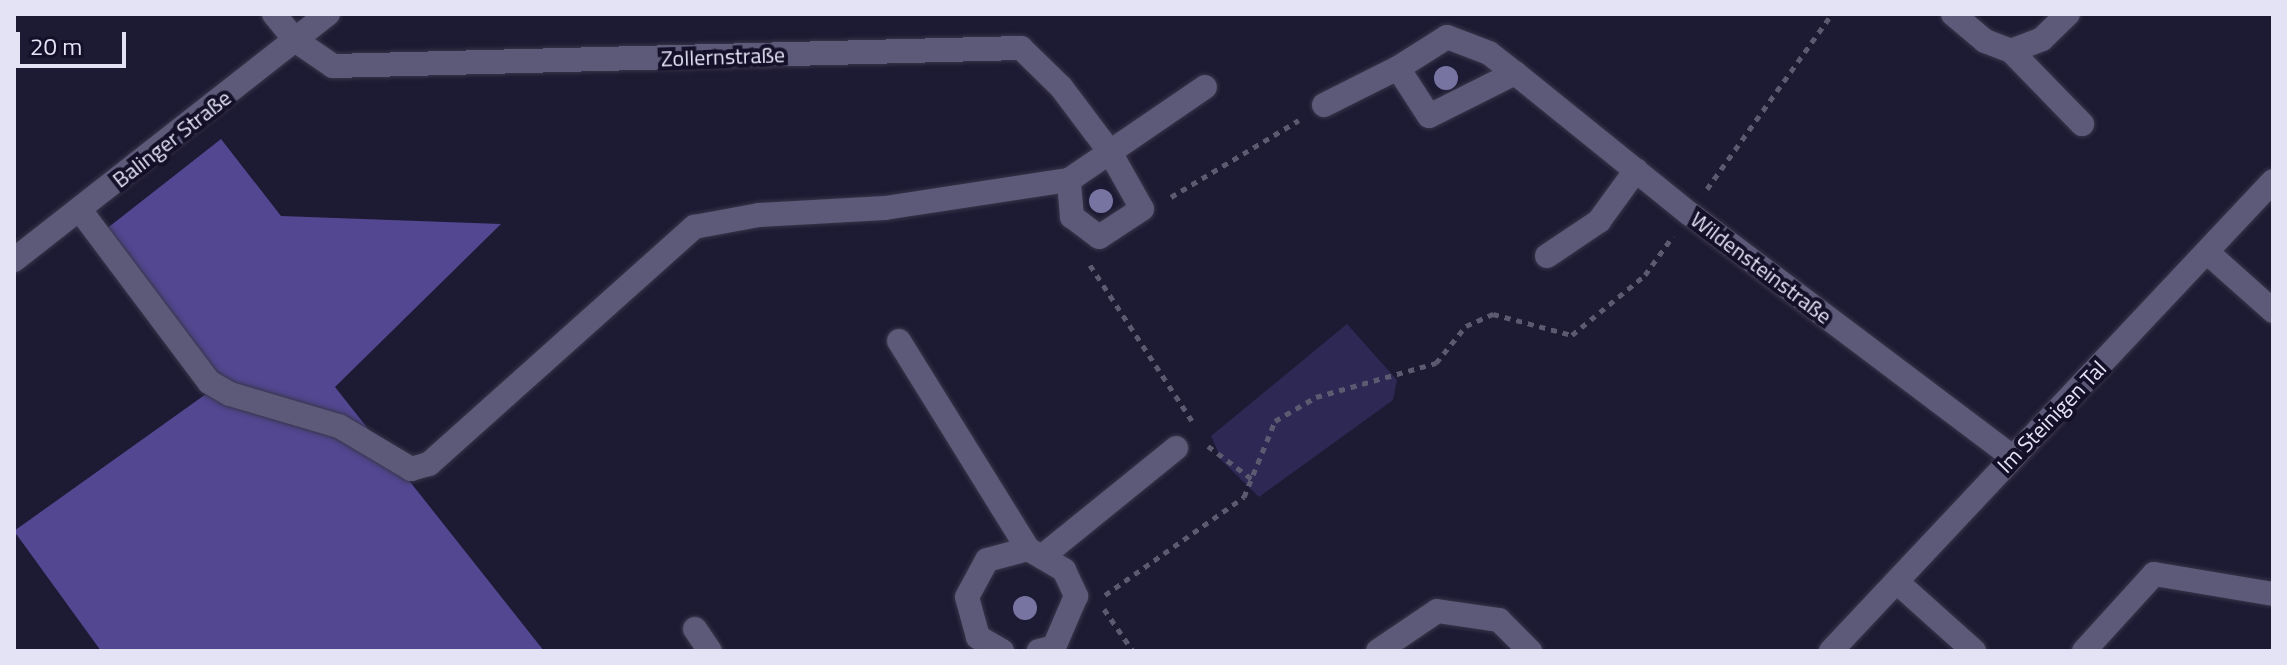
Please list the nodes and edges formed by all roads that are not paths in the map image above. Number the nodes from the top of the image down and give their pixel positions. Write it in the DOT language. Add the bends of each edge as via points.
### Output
graph roads {
  1 [pos="274,14"];
  2 [pos="328,14"];
  3 [pos="1953,14"];
  4 [pos="2068,14"];
  5 [pos="295,40"];
  6 [pos="2011,51"];
  7 [pos="1398,68"];
  8 [pos="1515,73"];
  9 [pos="1205,87"];
  10 [pos="1324,105"];
  11 [pos="2082,124"];
  12 [pos="1110,152"];
  13 [pos="1636,170"];
  14 [pos="1069,180"];
  15 [pos="2273,181"];
  16 [pos="80,210"];
  17 [pos="2208,253"];
  18 [pos="1547,256"];
  19 [pos="14,260"];
  20 [pos="2273,311"];
  21 [pos="899,341"];
  22 [pos="1176,448"];
  23 [pos="2012,457"];
  24 [pos="1036,552"];
  25 [pos="1898,583"];
  26 [pos="2273,594"];
  27 [pos="695,629"];
  28 [pos="971,644"];
  29 [pos="1050,650"];
  30 [pos="710,651"];
  31 [pos="1002,651"];
  32 [pos="1378,651"];
  33 [pos="1530,651"];
  34 [pos="1831,651"];
  35 [pos="1974,651"];
  36 [pos="2084,651"];
  1 -- 5 [label="street"];
  2 -- 5 [label="street, Balinger Straße"];
  3 -- 6 [label="street" via="1985,41"];
  4 -- 6 [label="street" via="2042,39"];
  5 -- 12 [label="street, Zollernstraße" via="333,66 379,68 1021,48 1061,87"];
  5 -- 16 [label="street, Balinger Straße"];
  6 -- 11 [label="street"];
  7 -- 8 [label="street, Wildensteinstraße" via="1447,37 1489,53"];
  7 -- 8 [label="street" via="1429,116"];
  7 -- 10 [label="street"];
  8 -- 13 [label="street, Wildensteinstraße"];
  9 -- 12 [label="street"];
  12 -- 14 [label="street"];
  12 -- 14 [label="street, Zollernstraße" via="1142,209 1099,237 1072,217"];
  13 -- 18 [label="street" via="1599,221"];
  13 -- 23 [label="street, Wildensteinstraße"];
  14 -- 16 [label="street" via="885,208 759,215 694,227 429,464 411,469 339,426 230,394 209,382"];
  15 -- 17 [label="street, Im Steinigen Tal"];
  16 -- 19 [label="street, Balinger Straße"];
  17 -- 20 [label="street"];
  17 -- 23 [label="street, Im Steinigen Tal"];
  21 -- 24 [label="street"];
  22 -- 24 [label="street"];
  23 -- 25 [label="street, Im Steinigen Tal"];
  24 -- 28 [label="street" via="987,560 967,597"];
  24 -- 29 [label="street" via="1064,570 1076,596"];
  25 -- 34 [label="street, Im Steinigen Tal"];
  25 -- 35 [label="street"];
  26 -- 36 [label="street" via="2154,574"];
  27 -- 30 [label="street"];
  28 -- 31 [label="street"];
  32 -- 33 [label="street" via="1437,611 1499,620"];
}
